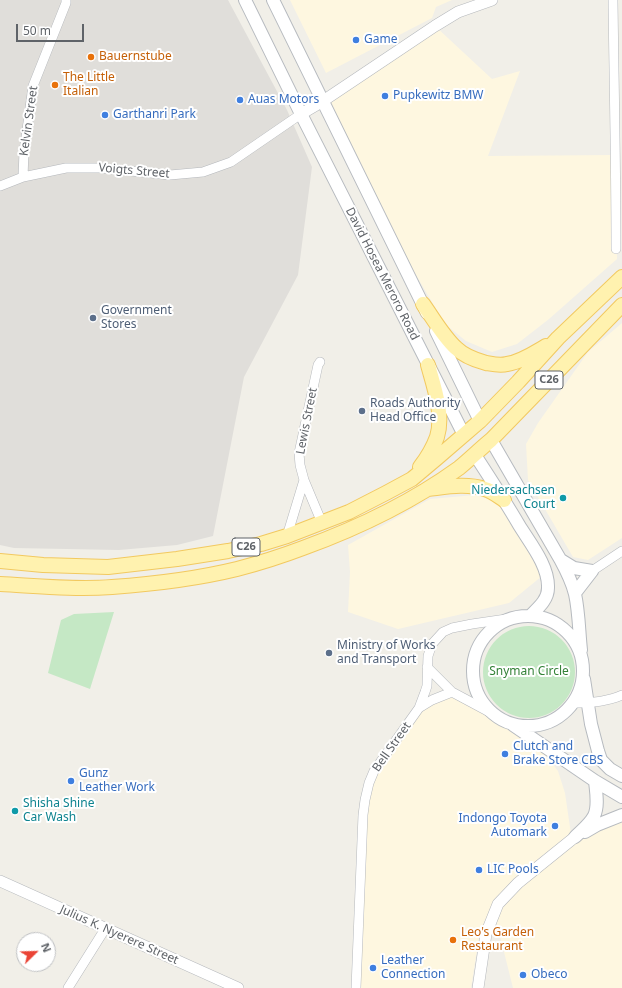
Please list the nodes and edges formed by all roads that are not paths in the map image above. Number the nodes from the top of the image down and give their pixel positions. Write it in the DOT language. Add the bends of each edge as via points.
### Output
graph roads {
  1 [pos="66,0"];
  2 [pos="245,0"];
  3 [pos="273,0"];
  4 [pos="492,0"];
  5 [pos="613,0"];
  6 [pos="323,101"];
  7 [pos="301,114"];
  8 [pos="619,162"];
  9 [pos="23,177"];
  10 [pos="0,186"];
  11 [pos="616,249"];
  12 [pos="622,277"];
  13 [pos="423,304"];
  14 [pos="622,305"];
  15 [pos="558,338"];
  16 [pos="320,362"];
  17 [pos="428,365"];
  18 [pos="480,421"];
  19 [pos="464,435"];
  20 [pos="490,440"];
  21 [pos="474,455"];
  22 [pos="412,479"];
  23 [pos="304,480"];
  24 [pos="426,489"];
  25 [pos="504,500"];
  26 [pos="322,523"];
  27 [pos="287,536"];
  28 [pos="622,552"];
  29 [pos="560,559"];
  30 [pos="0,561"];
  31 [pos="592,571"];
  32 [pos="0,584"];
  33 [pos="575,593"];
  34 [pos="530,616"];
  35 [pos="513,618"];
  36 [pos="582,664"];
  37 [pos="427,667"];
  38 [pos="452,692"];
  39 [pos="622,695"];
  40 [pos="573,703"];
  41 [pos="588,703"];
  42 [pos="419,708"];
  43 [pos="496,715"];
  44 [pos="509,723"];
  45 [pos="622,776"];
  46 [pos="595,782"];
  47 [pos="622,797"];
  48 [pos="622,815"];
  49 [pos="575,837"];
  50 [pos="0,881"];
  51 [pos="105,929"];
  52 [pos="68,988"];
  53 [pos="238,988"];
  54 [pos="356,988"];
  55 [pos="478,988"];
  1 -- 9 [label="street, Kelvin Street" via="33,86"];
  2 -- 7 [label="main road, David Hosea Meroro Road"];
  3 -- 6 [label="main road, David Hosea Meroro Road"];
  4 -- 6 [label="street" via="458,12"];
  5 -- 8 [label="street" via="614,93"];
  6 -- 7 [label="street"];
  6 -- 13 [label="main road, David Hosea Meroro Road"];
  7 -- 9 [label="street, Voigts Street" via="230,162 203,172 170,175 101,168 66,168"];
  7 -- 17 [label="main road, David Hosea Meroro Road"];
  8 -- 11 [label="street"];
  9 -- 10 [label="street, Voigts Street"];
  12 -- 15 [label="main road, C26"];
  13 -- 15 [label="main road" via="456,349 468,357 486,363 513,362"];
  13 -- 18 [label="main road, David Hosea Meroro Road"];
  14 -- 20 [label="main road, C26"];
  15 -- 18 [label="main road, C26"];
  16 -- 23 [label="street, Lewis Street" via="299,453"];
  17 -- 19 [label="main road, David Hosea Meroro Road"];
  17 -- 22 [label="main road" via="439,418 437,436 428,456"];
  18 -- 19 [label="main road, C26"];
  18 -- 20 [label="main road"];
  19 -- 21 [label="main road"];
  19 -- 22 [label="main road, C26"];
  20 -- 21 [label="main road, C26"];
  20 -- 29 [label="main road"];
  21 -- 24 [label="main road, C26"];
  21 -- 25 [label="main road"];
  22 -- 26 [label="main road, C26" via="386,494"];
  23 -- 26 [label="street, Lewis Street"];
  23 -- 27 [label="street, Lewis Street"];
  24 -- 25 [label="main road" via="474,486"];
  24 -- 32 [label="main road, C26" via="375,518 338,534 282,556 238,569 184,580 110,588"];
  25 -- 34 [label="main road" via="547,576 548,589 543,603"];
  26 -- 27 [label="main road, C26"];
  27 -- 30 [label="main road, C26" via="228,551 108,567"];
  28 -- 31 [label="street"];
  29 -- 31 [label="main road" via="574,568"];
  29 -- 33 [label="main road"];
  31 -- 33 [label="main road"];
  33 -- 36 [label="main road"];
  34 -- 35 [label="main road"];
  34 -- 36 [label="main road" via="544,618 568,633 576,645"];
  35 -- 37 [label="street, Bell Street" via="465,625 442,632 432,644"];
  35 -- 43 [label="main road" via="497,625 484,637 476,653 473,670 475,687 483,703"];
  36 -- 40 [label="main road" via="582,682"];
  36 -- 41 [label="main road"];
  37 -- 38 [label="street"];
  37 -- 42 [label="street, Bell Street" via="425,692"];
  38 -- 42 [label="street"];
  38 -- 43 [label="street"];
  39 -- 41 [label="street"];
  40 -- 41 [label="street"];
  40 -- 44 [label="main road" via="553,720 538,725 523,726"];
  41 -- 45 [label="main road" via="601,760"];
  42 -- 54 [label="street, Bell Street" via="374,771 365,800 362,815"];
  43 -- 44 [label="main road"];
  44 -- 46 [label="main road"];
  46 -- 47 [label="main road"];
  46 -- 49 [label="main road" via="597,808 588,824"];
  48 -- 49 [label="main road"];
  49 -- 55 [label="street" via="518,883 498,904 486,934"];
  50 -- 51 [label="street, Julius K. Nyerere Street"];
  51 -- 52 [label="street"];
  51 -- 53 [label="street, Julius K. Nyerere Street"];
}
